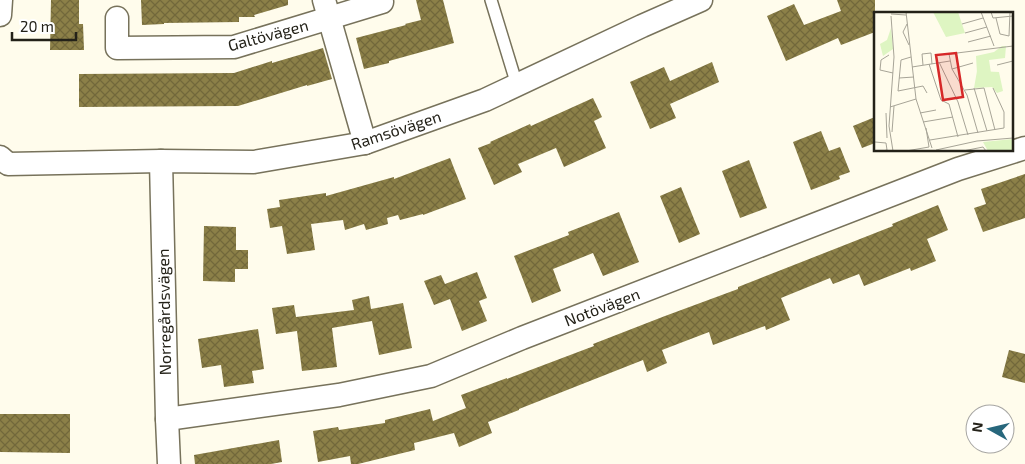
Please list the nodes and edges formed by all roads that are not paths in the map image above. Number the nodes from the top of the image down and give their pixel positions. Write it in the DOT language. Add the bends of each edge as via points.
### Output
graph roads {
  1 [pos="1,0"];
  2 [pos="491,0"];
  3 [pos="701,0"];
  4 [pos="382,2"];
  5 [pos="326,9"];
  6 [pos="0,15"];
  7 [pos="117,18"];
  8 [pos="517,85"];
  9 [pos="365,144"];
  10 [pos="1025,148"];
  11 [pos="4,160"];
  12 [pos="161,161"];
  13 [pos="167,419"];
  14 [pos="169,464"];
  1 -- 6 [label="street"];
  2 -- 8 [label="lane"];
  3 -- 8 [label="street, Ramsövägen"];
  4 -- 5 [label="street, Galtövägen"];
  5 -- 7 [label="street, Galtövägen" via="234,47 117,48"];
  5 -- 9 [label="street, Galtövägen"];
  8 -- 9 [label="street, Ramsövägen"];
  9 -- 12 [label="street, Ramsövägen" via="254,162"];
  10 -- 13 [label="street, Notövägen" via="958,169 531,334 431,376 339,395"];
  11 -- 12 [label="street, Ramsövägen"];
  12 -- 13 [label="street, Norregårdsvägen"];
  13 -- 14 [label="street, Norregårdsvägen"];
}
